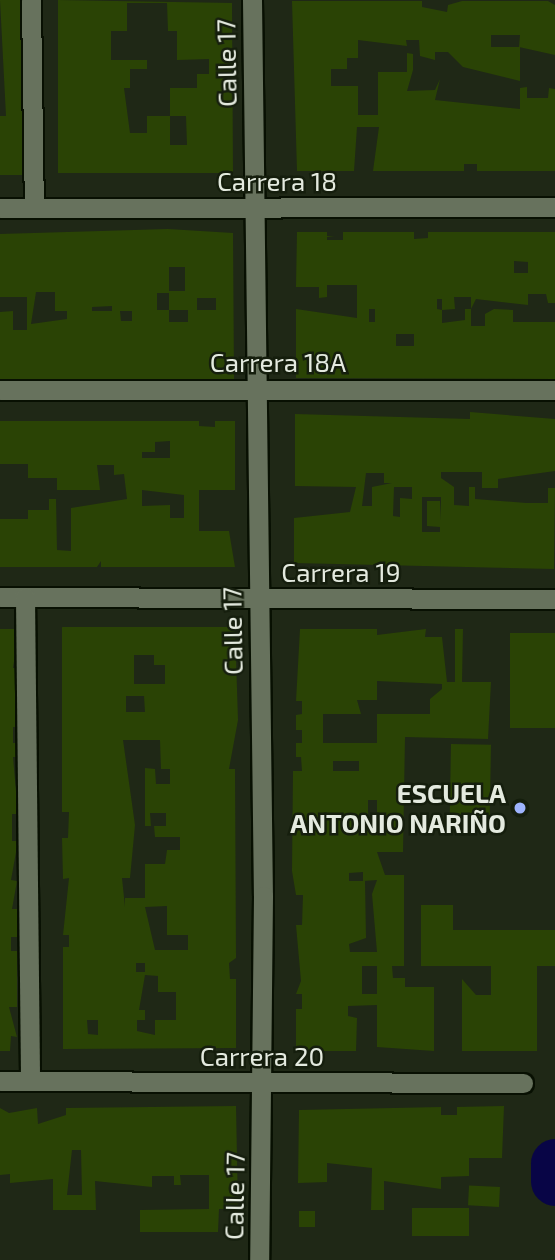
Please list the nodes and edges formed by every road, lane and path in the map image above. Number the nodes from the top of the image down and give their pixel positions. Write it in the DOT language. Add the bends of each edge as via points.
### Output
graph roads {
  1 [pos="31,0"];
  2 [pos="251,0"];
  3 [pos="254,207"];
  4 [pos="555,207"];
  5 [pos="0,208"];
  6 [pos="34,208"];
  7 [pos="255,388"];
  8 [pos="0,390"];
  9 [pos="555,390"];
  10 [pos="0,597"];
  11 [pos="25,597"];
  12 [pos="258,598"];
  13 [pos="555,599"];
  14 [pos="0,1081"];
  15 [pos="30,1081"];
  16 [pos="263,1082"];
  17 [pos="523,1083"];
  18 [pos="259,1260"];
  1 -- 6 [label="street"];
  2 -- 3 [label="street, Calle 17"];
  3 -- 4 [label="street, Carrera 18"];
  3 -- 6 [label="street, Carrera 18"];
  3 -- 7 [label="street, Calle 17"];
  5 -- 6 [label="street, Carrera 18"];
  7 -- 8 [label="street, Carrera 18A"];
  7 -- 9 [label="street, Carrera 18A"];
  7 -- 12 [label="street, Calle 17"];
  10 -- 11 [label="street, Carrera 19"];
  11 -- 12 [label="street, Carrera 19"];
  11 -- 15 [label="street"];
  12 -- 13 [label="street, Carrera 19"];
  12 -- 16 [label="street, Calle 17"];
  14 -- 15 [label="street, Carrera 20"];
  15 -- 16 [label="street, Carrera 20"];
  16 -- 17 [label="street, Carrera 20"];
  16 -- 18 [label="street, Calle 17"];
}
